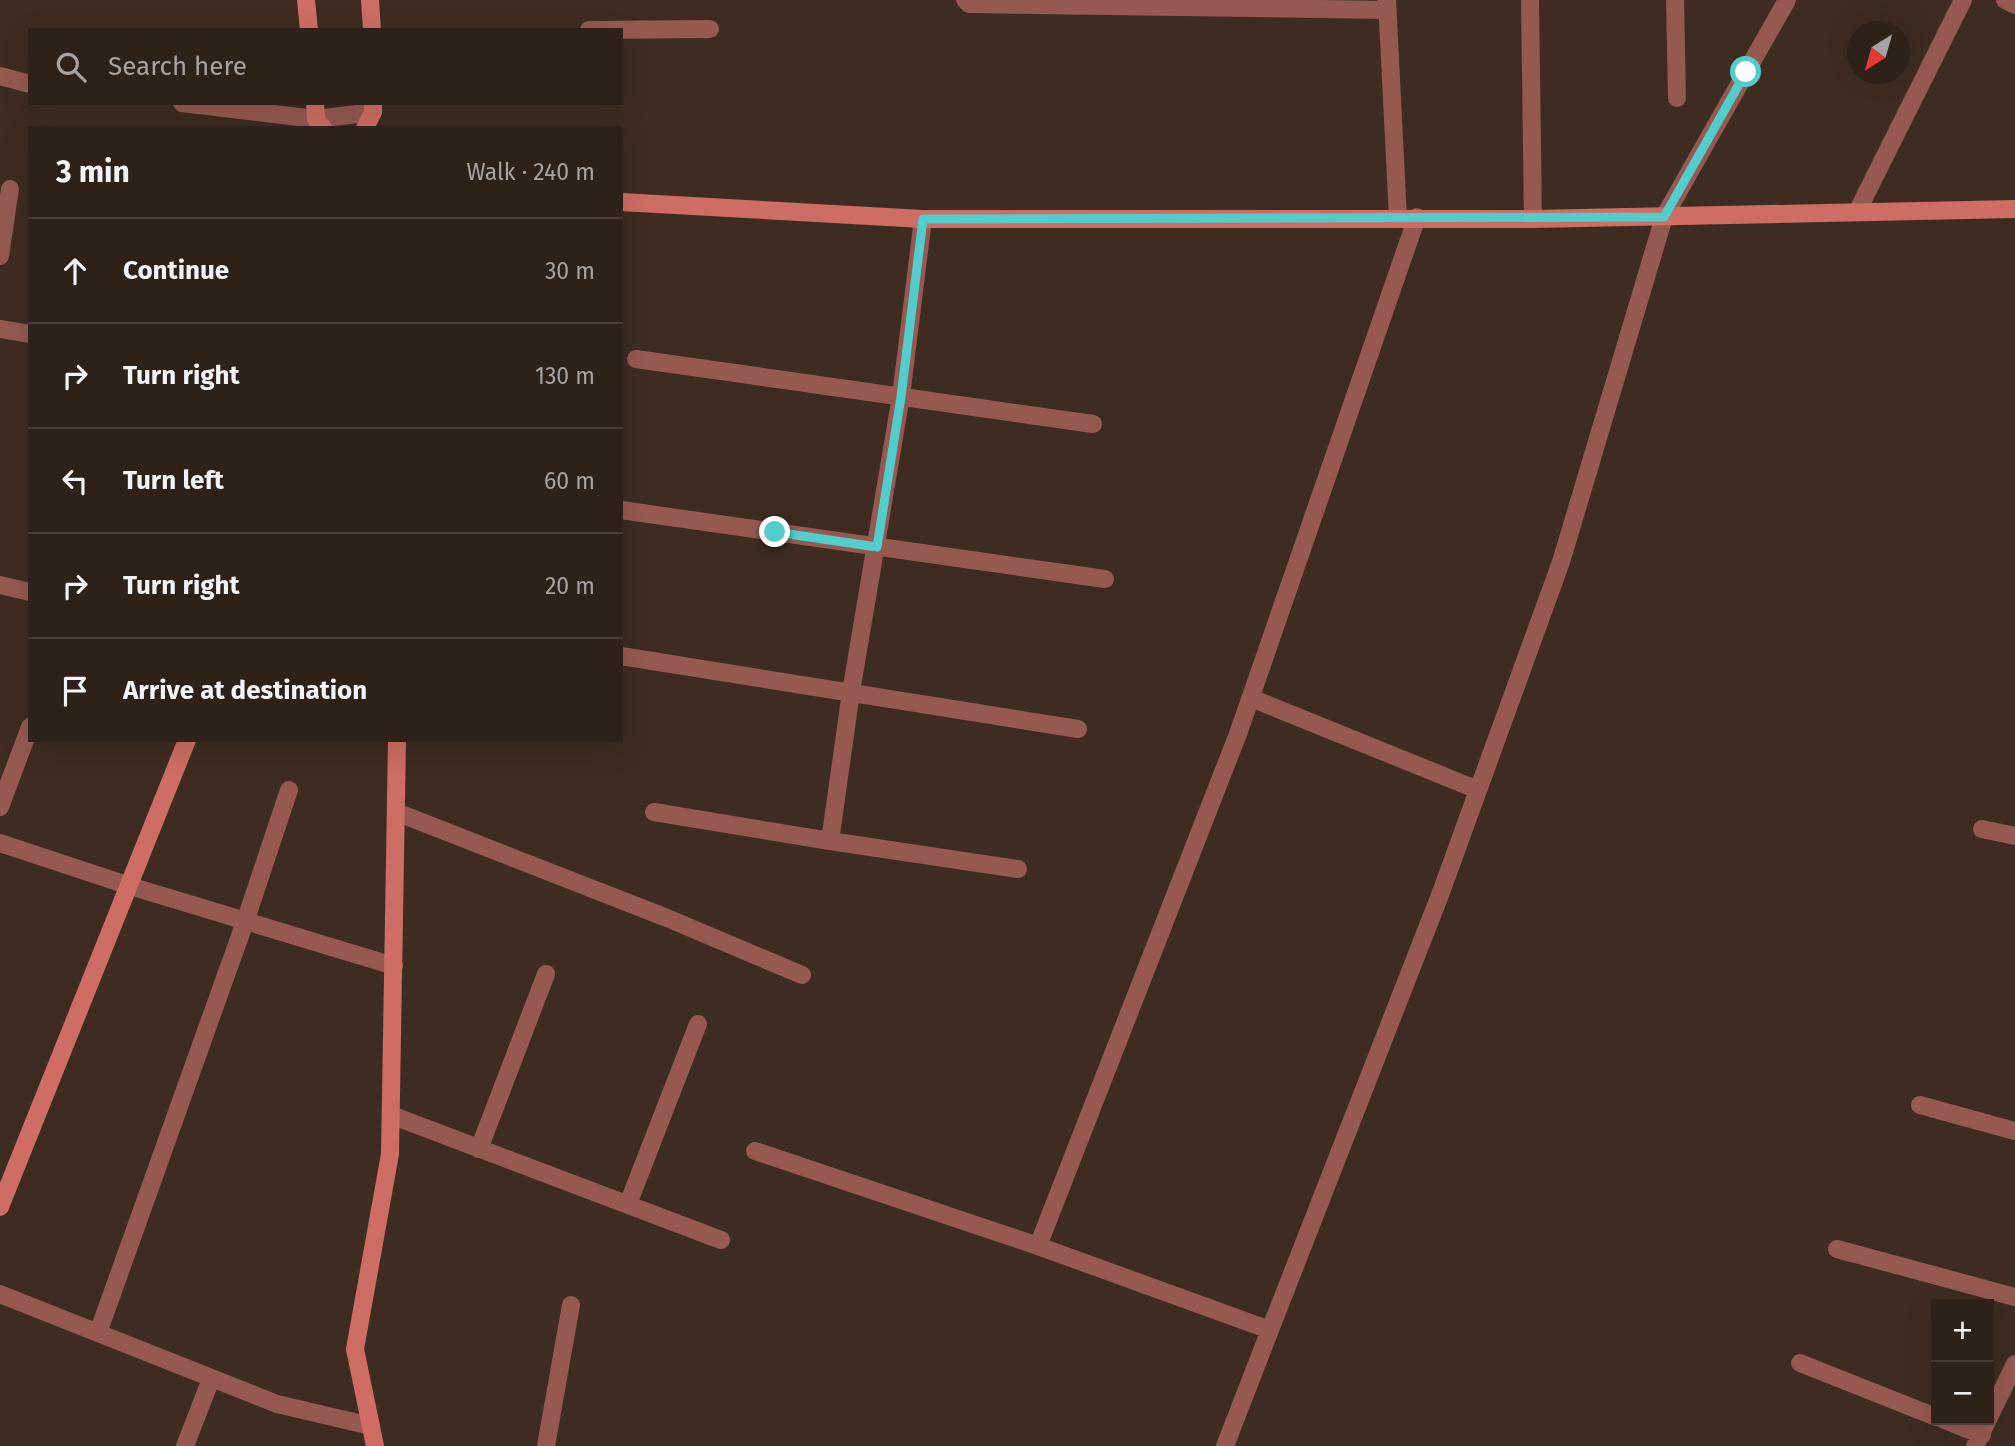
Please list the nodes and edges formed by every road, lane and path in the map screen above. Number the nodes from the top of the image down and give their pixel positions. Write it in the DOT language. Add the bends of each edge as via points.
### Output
graph roads {
  1 [pos="306,0"];
  2 [pos="370,0"];
  3 [pos="965,0"];
  4 [pos="1530,0"];
  5 [pos="1675,0"];
  6 [pos="1787,0"];
  7 [pos="1963,0"];
  8 [pos="2005,0"];
  9 [pos="1107,3"];
  10 [pos="1248,4"];
  11 [pos="1387,5"];
  12 [pos="2015,5"];
  13 [pos="309,28"];
  14 [pos="372,28"];
  15 [pos="710,29"];
  16 [pos="623,30"];
  17 [pos="0,76"];
  18 [pos="28,83"];
  19 [pos="1677,98"];
  20 [pos="201,105"];
  21 [pos="370,114"];
  22 [pos="318,117"];
  23 [pos="10,189"];
  24 [pos="623,202"];
  25 [pos="2015,209"];
  26 [pos="1857,212"];
  27 [pos="1664,217"];
  28 [pos="1398,218"];
  29 [pos="1417,218"];
  30 [pos="923,219"];
  31 [pos="1534,219"];
  32 [pos="0,256"];
  33 [pos="0,329"];
  34 [pos="28,334"];
  35 [pos="636,359"];
  36 [pos="901,397"];
  37 [pos="1093,424"];
  38 [pos="623,510"];
  39 [pos="877,547"];
  40 [pos="1105,579"];
  41 [pos="0,585"];
  42 [pos="28,592"];
  43 [pos="623,656"];
  44 [pos="851,692"];
  45 [pos="1251,698"];
  46 [pos="1078,729"];
  47 [pos="28,732"];
  48 [pos="186,742"];
  49 [pos="397,742"];
  50 [pos="289,790"];
  51 [pos="1478,790"];
  52 [pos="0,807"];
  53 [pos="396,812"];
  54 [pos="654,812"];
  55 [pos="1982,829"];
  56 [pos="2015,836"];
  57 [pos="830,841"];
  58 [pos="0,843"];
  59 [pos="1018,869"];
  60 [pos="130,886"];
  61 [pos="245,922"];
  62 [pos="394,966"];
  63 [pos="546,974"];
  64 [pos="802,975"];
  65 [pos="698,1024"];
  66 [pos="1920,1105"];
  67 [pos="391,1115"];
  68 [pos="2015,1131"];
  69 [pos="479,1149"];
  70 [pos="755,1151"];
  71 [pos="628,1204"];
  72 [pos="0,1207"];
  73 [pos="721,1240"];
  74 [pos="1038,1246"];
  75 [pos="1837,1248"];
  76 [pos="0,1294"];
  77 [pos="2015,1297"];
  78 [pos="571,1305"];
  79 [pos="1270,1330"];
  80 [pos="98,1333"];
  81 [pos="1800,1363"];
  82 [pos="2015,1364"];
  83 [pos="211,1378"];
  84 [pos="1931,1415"];
  85 [pos="1952,1425"];
  86 [pos="371,1426"];
  87 [pos="1979,1441"];
  88 [pos="185,1446"];
  89 [pos="375,1446"];
  90 [pos="546,1446"];
  91 [pos="1225,1446"];
  1 -- 13 [label="street"];
  2 -- 14 [label="street"];
  3 -- 9 [label="street" via="969,4"];
  4 -- 31 [label="street"];
  5 -- 19 [label="street"];
  6 -- 27 [label="street"];
  7 -- 26 [label="street"];
  8 -- 12 [label="street"];
  9 -- 10 [label="street"];
  10 -- 11 [label="street"];
  11 -- 28 [label="street"];
  15 -- 16 [label="street"];
  17 -- 18 [label="street"];
  20 -- 22 [label="street"];
  21 -- 22 [label="street"];
  23 -- 32 [label="street"];
  24 -- 30 [label="street"];
  25 -- 26 [label="street"];
  26 -- 27 [label="street"];
  27 -- 31 [label="street"];
  27 -- 51 [label="street" via="1561,562"];
  28 -- 29 [label="street"];
  28 -- 30 [label="street"];
  29 -- 31 [label="street"];
  29 -- 45 [label="street"];
  30 -- 36 [label="street"];
  33 -- 34 [label="street"];
  35 -- 36 [label="street"];
  36 -- 37 [label="street"];
  36 -- 39 [label="street"];
  38 -- 39 [label="street"];
  39 -- 40 [label="street"];
  39 -- 44 [label="street"];
  41 -- 42 [label="street"];
  43 -- 44 [label="street"];
  44 -- 46 [label="street"];
  44 -- 57 [label="street"];
  45 -- 51 [label="street"];
  45 -- 74 [label="street"];
  47 -- 52 [label="street"];
  48 -- 60 [label="street"];
  49 -- 53 [label="street"];
  50 -- 61 [label="street"];
  51 -- 79 [label="street"];
  53 -- 62 [label="street"];
  53 -- 64 [label="street"];
  54 -- 57 [label="street"];
  55 -- 56 [label="street"];
  57 -- 59 [label="street"];
  58 -- 60 [label="street"];
  60 -- 61 [label="street"];
  60 -- 72 [label="street"];
  61 -- 62 [label="street"];
  61 -- 80 [label="street"];
  62 -- 67 [label="street"];
  63 -- 69 [label="street"];
  65 -- 71 [label="street"];
  66 -- 68 [label="street"];
  67 -- 69 [label="street"];
  67 -- 86 [label="street" via="390,1154 355,1349"];
  69 -- 71 [label="street"];
  70 -- 74 [label="street"];
  71 -- 73 [label="street"];
  74 -- 79 [label="street"];
  75 -- 77 [label="street"];
  76 -- 80 [label="street"];
  78 -- 90 [label="street"];
  79 -- 91 [label="street"];
  80 -- 83 [label="street"];
  81 -- 84 [label="street"];
  82 -- 87 [label="street"];
  83 -- 86 [label="street" via="277,1404"];
  83 -- 88 [label="street"];
  85 -- 87 [label="street"];
  86 -- 89 [label="street"];
}
